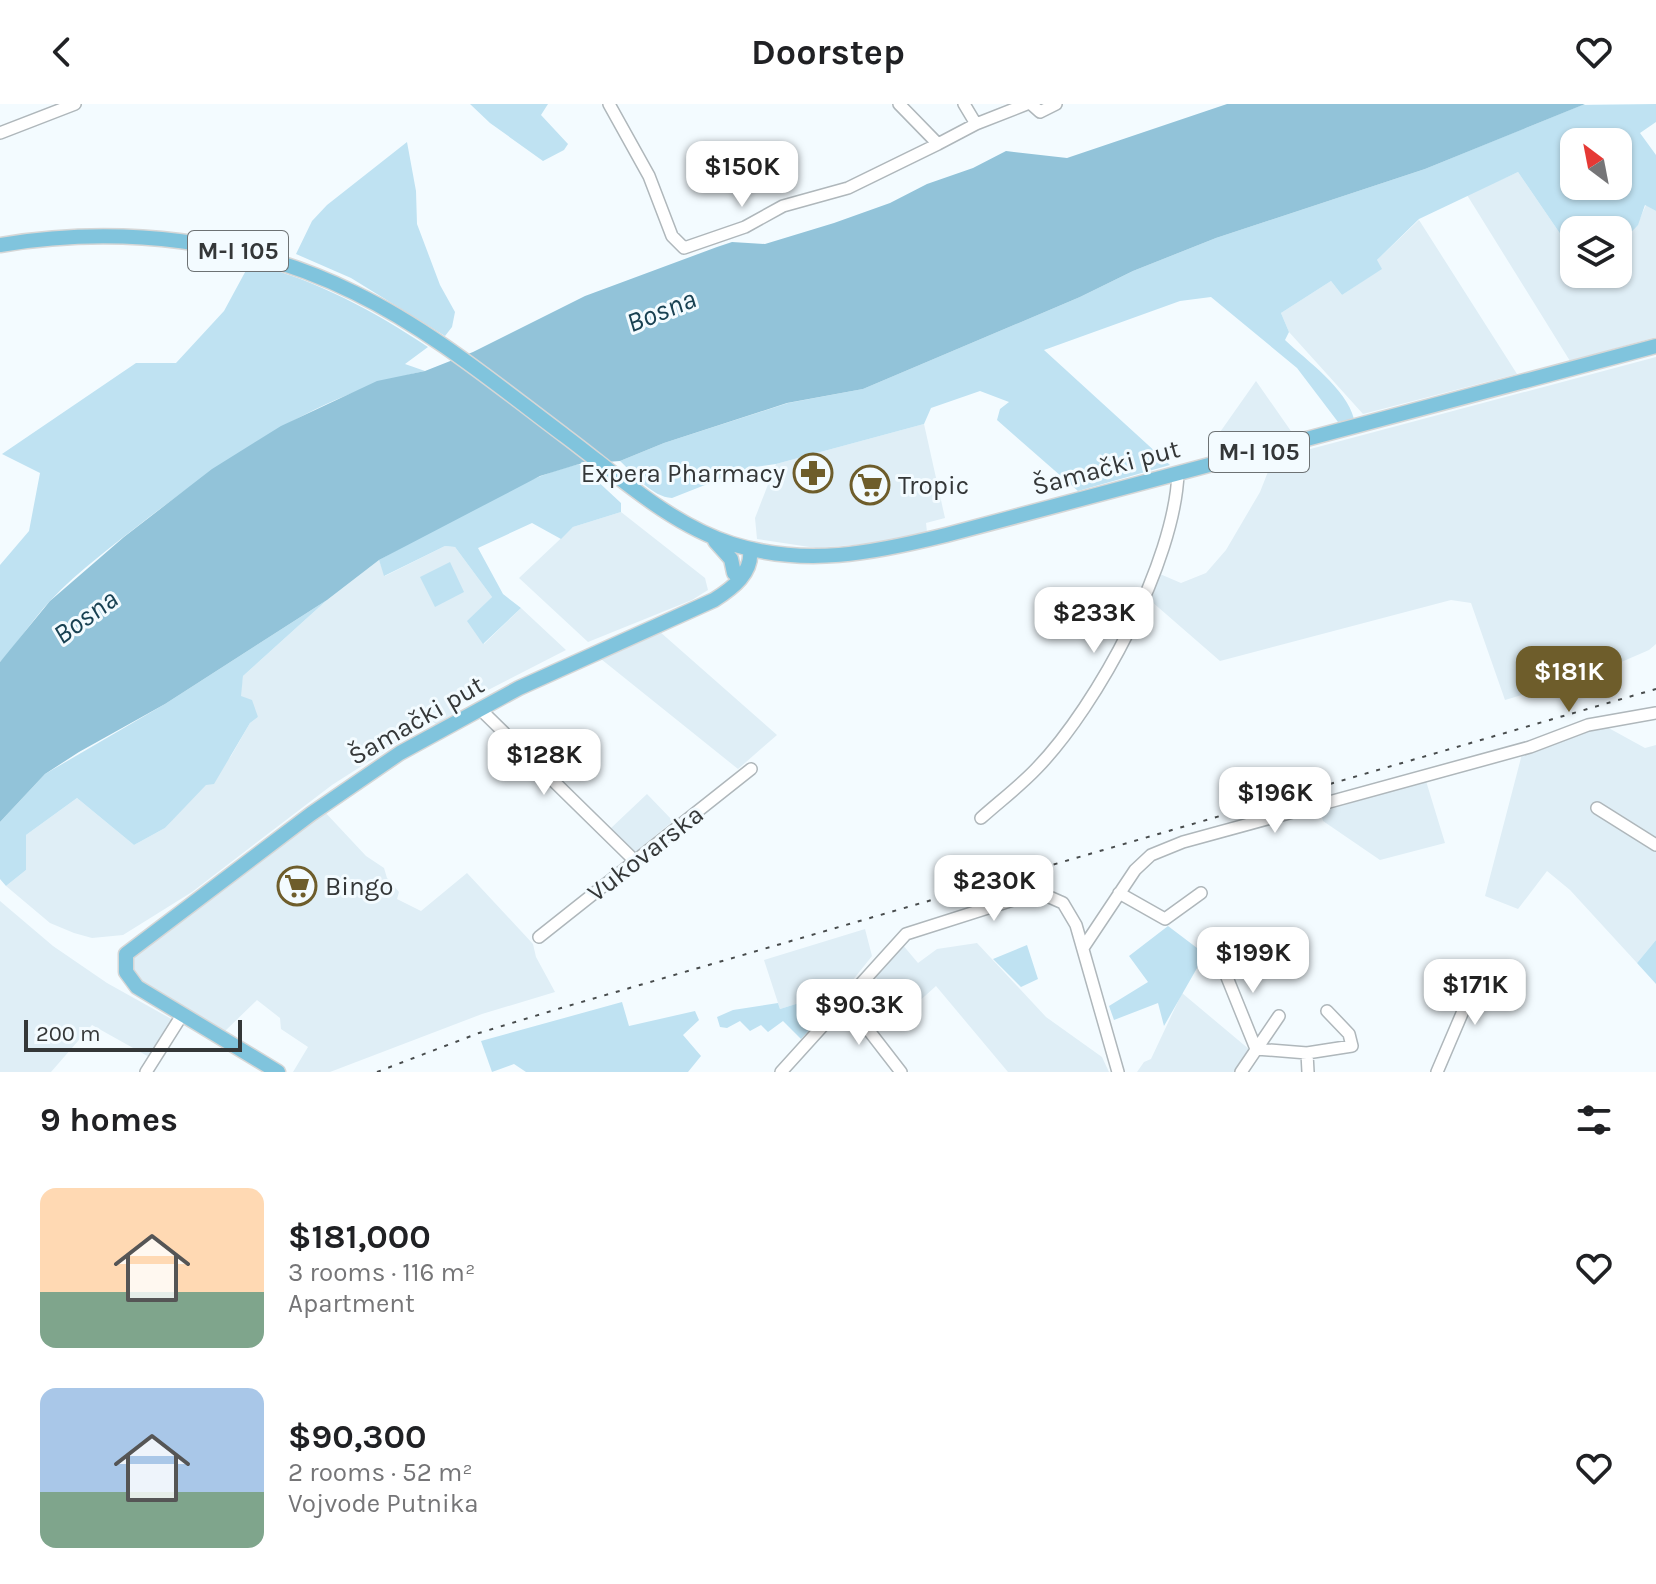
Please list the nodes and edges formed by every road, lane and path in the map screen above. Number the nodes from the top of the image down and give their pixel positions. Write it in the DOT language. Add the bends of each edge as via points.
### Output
graph roads {
  1 [pos="75,104"];
  2 [pos="609,104"];
  3 [pos="899,104"];
  4 [pos="964,104"];
  5 [pos="1029,104"];
  6 [pos="1056,104"];
  7 [pos="976,124"];
  8 [pos="0,133"];
  9 [pos="938,144"];
  10 [pos="0,245"];
  11 [pos="1656,346"];
  12 [pos="1178,473"];
  13 [pos="706,533"];
  14 [pos="750,549"];
  15 [pos="734,573"];
  16 [pos="726,592"];
  17 [pos="480,709"];
  18 [pos="1656,713"];
  19 [pos="751,769"];
  20 [pos="1597,808"];
  21 [pos="981,818"];
  22 [pos="1656,845"];
  23 [pos="634,860"];
  24 [pos="1119,893"];
  25 [pos="1201,893"];
  26 [pos="539,937"];
  27 [pos="1083,948"];
  28 [pos="1218,955"];
  29 [pos="1481,969"];
  30 [pos="846,1001"];
  31 [pos="1327,1011"];
  32 [pos="182,1015"];
  33 [pos="1279,1016"];
  34 [pos="1256,1049"];
  35 [pos="1307,1053"];
  36 [pos="146,1072"];
  37 [pos="278,1072"];
  38 [pos="781,1072"];
  39 [pos="901,1072"];
  40 [pos="1118,1072"];
  41 [pos="1241,1072"];
  42 [pos="1308,1072"];
  43 [pos="1437,1072"];
  1 -- 8 [label="street"];
  2 -- 9 [label="street" via="649,176 672,236 684,248 745,227 783,206 848,188"];
  3 -- 9 [label="street"];
  4 -- 7 [label="street"];
  5 -- 6 [label="street" via="1040,112"];
  5 -- 7 [label="street"];
  7 -- 9 [label="street"];
  10 -- 13 [label="main road, M-I 105" via="103,237 227,249 329,281 403,319 454,353 664,510"];
  11 -- 12 [label="main road, Šamački put / M-I 105"];
  12 -- 14 [label="main road, Šamački put / M-I 105" via="876,552 816,558"];
  12 -- 21 [label="street" via="1159,561 1091,697 1037,768"];
  13 -- 14 [label="main road, M-I 105"];
  13 -- 15 [label="main road" via="729,555"];
  14 -- 15 [label="main road" via="739,557"];
  14 -- 16 [label="main road" via="746,569"];
  15 -- 16 [label="main road"];
  16 -- 17 [label="main road, Šamački put"];
  17 -- 23 [label="street"];
  17 -- 32 [label="main road, Šamački put" via="370,772 126,954 126,972 137,987"];
  18 -- 24 [label="street" via="1588,725 1530,747 1183,842 1151,855"];
  19 -- 23 [label="street, Vukovarska"];
  20 -- 22 [label="street"];
  23 -- 26 [label="street, Vukovarska"];
  24 -- 25 [label="street" via="1165,919"];
  24 -- 27 [label="street"];
  27 -- 30 [label="street" via="1063,903 1038,892 906,934"];
  27 -- 40 [label="street"];
  28 -- 34 [label="street"];
  29 -- 43 [label="street"];
  30 -- 38 [label="street"];
  30 -- 39 [label="street"];
  31 -- 35 [label="street" via="1354,1044"];
  32 -- 36 [label="street"];
  32 -- 37 [label="main road"];
  33 -- 34 [label="street"];
  34 -- 35 [label="street"];
  34 -- 41 [label="street"];
  35 -- 42 [label="street"];
}
